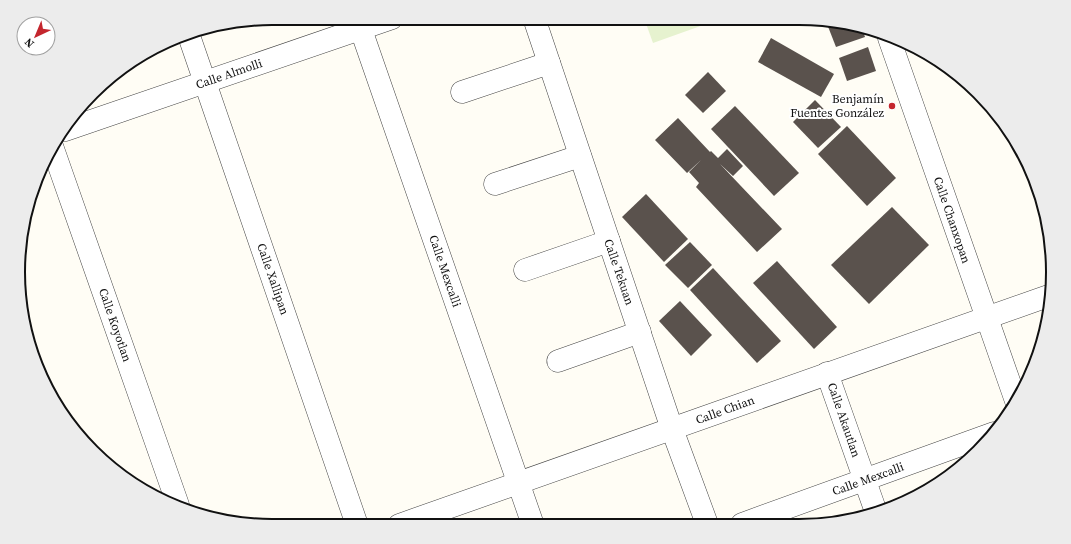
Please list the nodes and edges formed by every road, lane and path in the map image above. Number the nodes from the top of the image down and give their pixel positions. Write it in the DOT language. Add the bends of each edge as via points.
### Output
graph roads {
  1 [pos="356,25"];
  2 [pos="359,25"];
  3 [pos="536,25"];
  4 [pos="190,39"];
  5 [pos="891,43"];
  6 [pos="549,63"];
  7 [pos="205,82"];
  8 [pos="462,92"];
  9 [pos="72,128"];
  10 [pos="55,154"];
  11 [pos="580,156"];
  12 [pos="495,184"];
  13 [pos="609,241"];
  14 [pos="526,270"];
  15 [pos="1044,297"];
  16 [pos="986,318"];
  17 [pos="640,332"];
  18 [pos="558,361"];
  19 [pos="827,374"];
  20 [pos="1014,394"];
  21 [pos="672,429"];
  22 [pos="983,437"];
  23 [pos="865,480"];
  24 [pos="519,483"];
  25 [pos="176,500"];
  26 [pos="874,507"];
  27 [pos="356,519"];
  28 [pos="416,519"];
  29 [pos="531,519"];
  30 [pos="705,519"];
  31 [pos="756,519"];
  1 -- 7 [label="street, Calle Almolli"];
  2 -- 24 [label="street, Calle Mexcalli"];
  3 -- 6 [label="street, Calle Tekuan"];
  4 -- 7 [label="street, Calle Xallipan"];
  5 -- 16 [label="street, Calle Chanxopan"];
  6 -- 8 [label="street"];
  6 -- 11 [label="street, Calle Tekuan"];
  7 -- 9 [label="street, Calle Almolli"];
  7 -- 27 [label="street, Calle Xallipan"];
  10 -- 25 [label="street, Calle Koyotlan"];
  11 -- 12 [label="street"];
  11 -- 13 [label="street, Calle Tekuan"];
  13 -- 14 [label="street"];
  13 -- 17 [label="street, Calle Tekuan"];
  15 -- 16 [label="street, Calle Chian"];
  16 -- 19 [label="street, Calle Chian"];
  16 -- 20 [label="street, Calle Chanxopan"];
  17 -- 18 [label="street"];
  17 -- 21 [label="street, Calle Tekuan"];
  19 -- 21 [label="street, Calle Chian"];
  19 -- 23 [label="street, Calle Akautlan"];
  21 -- 24 [label="street, Calle Chian"];
  21 -- 30 [label="street, Calle Tekuan"];
  22 -- 23 [label="street, Calle Mexcalli"];
  23 -- 26 [label="street, Calle Akautlan"];
  23 -- 31 [label="street, Calle Mexcalli"];
  24 -- 28 [label="street, Calle Chian"];
  24 -- 29 [label="street, Calle Mexcalli"];
}
